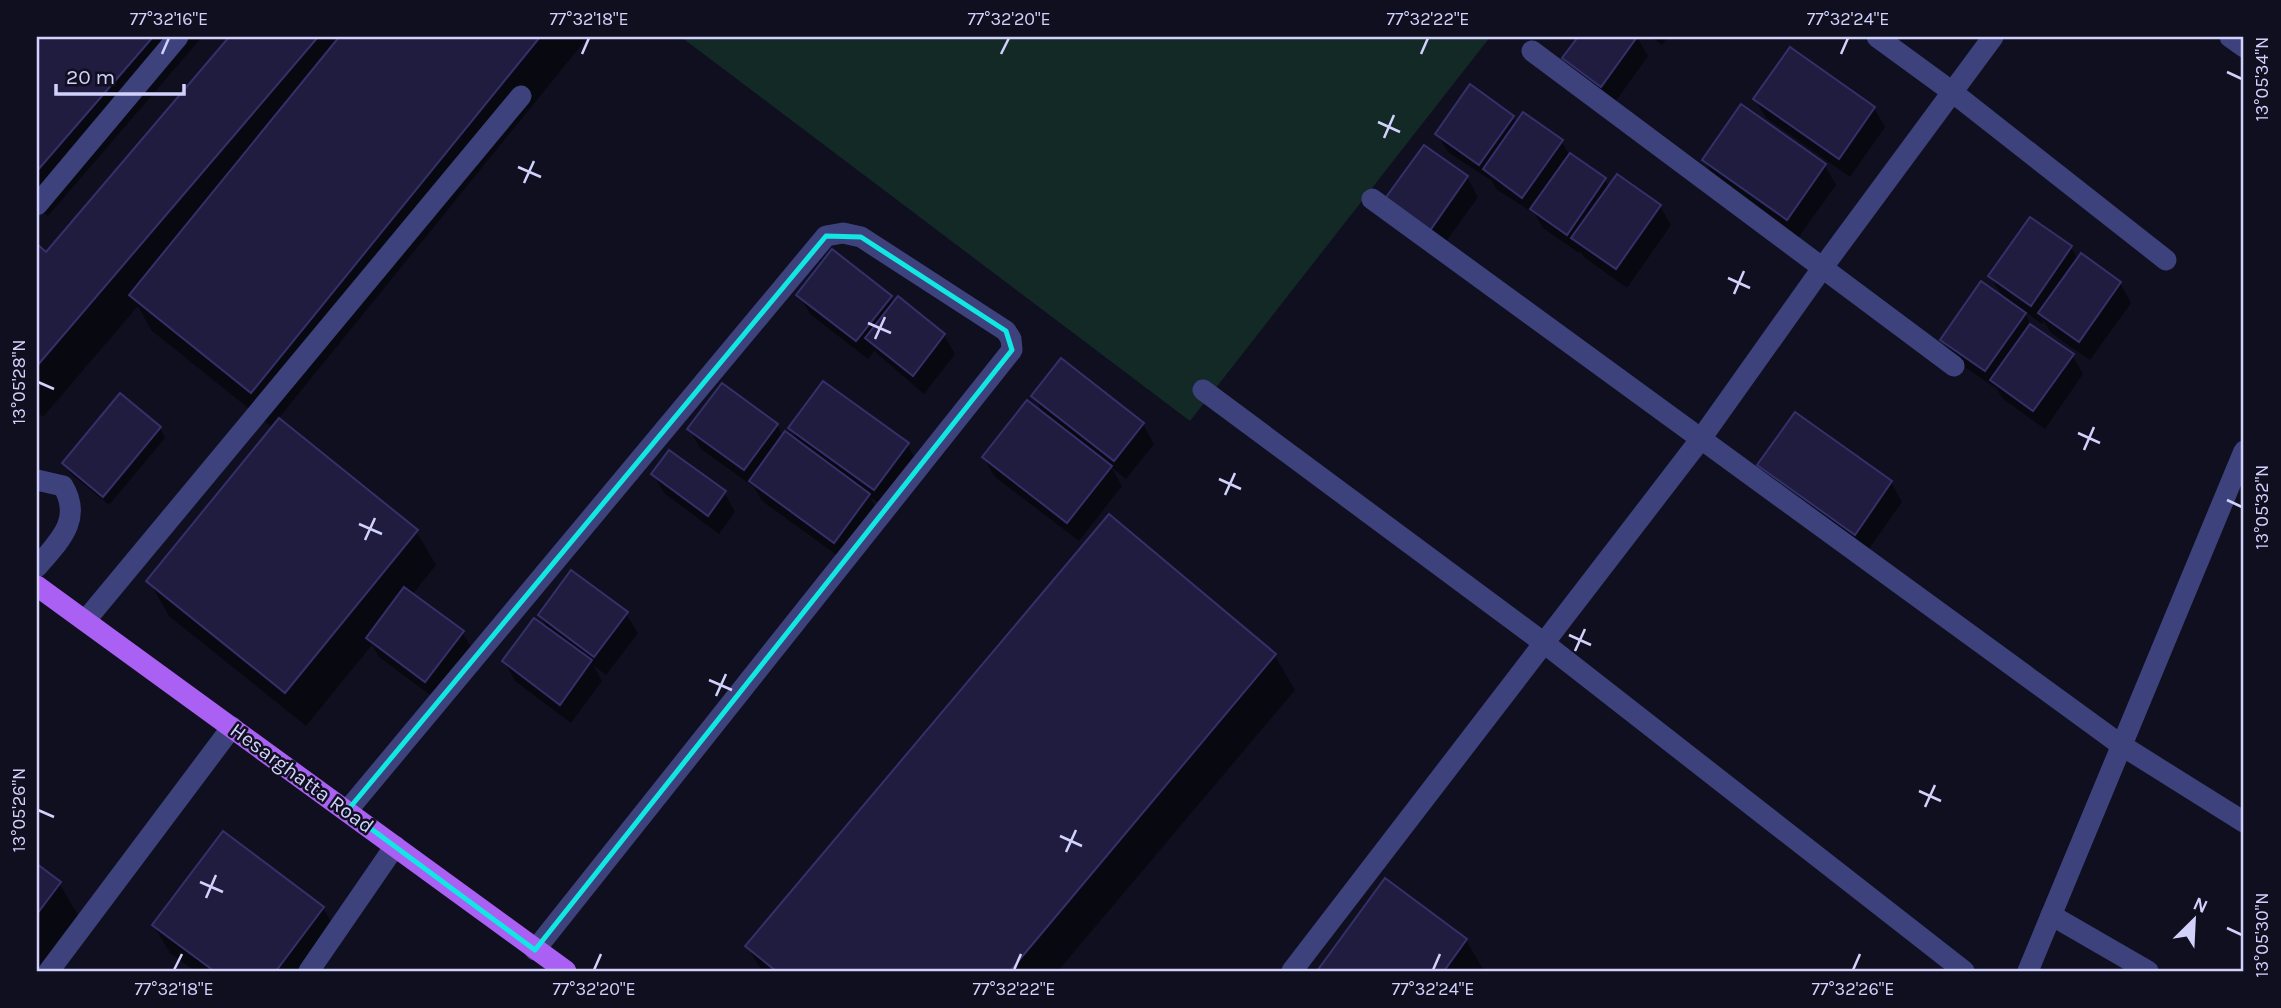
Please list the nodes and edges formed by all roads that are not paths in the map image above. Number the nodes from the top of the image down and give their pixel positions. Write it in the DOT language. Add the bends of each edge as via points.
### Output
graph roads {
  1 [pos="178,37"];
  2 [pos="1877,37"];
  3 [pos="1993,37"];
  4 [pos="2230,37"];
  5 [pos="2244,47"];
  6 [pos="1532,51"];
  7 [pos="1951,91"];
  8 [pos="521,96"];
  9 [pos="1372,199"];
  10 [pos="37,205"];
  11 [pos="2166,260"];
  12 [pos="1823,267"];
  13 [pos="1954,366"];
  14 [pos="1203,390"];
  15 [pos="1700,440"];
  16 [pos="2244,451"];
  17 [pos="37,480"];
  18 [pos="37,567"];
  19 [pos="37,586"];
  20 [pos="85,621"];
  21 [pos="1544,643"];
  22 [pos="232,727"];
  23 [pos="2120,745"];
  24 [pos="347,811"];
  25 [pos="2244,822"];
  26 [pos="395,846"];
  27 [pos="2051,915"];
  28 [pos="535,950"];
  29 [pos="49,971"];
  30 [pos="309,971"];
  31 [pos="566,971"];
  32 [pos="1292,971"];
  33 [pos="1964,971"];
  34 [pos="2028,971"];
  35 [pos="2148,971"];
  1 -- 10 [label="street"];
  2 -- 7 [label="street"];
  3 -- 7 [label="street"];
  4 -- 5 [label="street"];
  6 -- 12 [label="street"];
  7 -- 11 [label="street"];
  7 -- 12 [label="street"];
  8 -- 20 [label="street"];
  9 -- 15 [label="street"];
  12 -- 13 [label="street"];
  12 -- 15 [label="street"];
  14 -- 21 [label="street"];
  15 -- 21 [label="street"];
  15 -- 23 [label="street"];
  16 -- 23 [label="street"];
  17 -- 18 [label="street" via="63,486 72,501 68,527"];
  19 -- 20 [label="main road, Hesarghatta Road"];
  20 -- 22 [label="main road, Hesarghatta Road"];
  21 -- 32 [label="street"];
  21 -- 33 [label="street"];
  22 -- 24 [label="main road, Hesarghatta Road"];
  22 -- 29 [label="street"];
  23 -- 25 [label="street"];
  23 -- 27 [label="street"];
  24 -- 26 [label="main road, Hesarghatta Road"];
  24 -- 28 [label="street" via="826,236 861,237 1006,331 1012,350"];
  26 -- 28 [label="main road, Hesarghatta Road"];
  26 -- 30 [label="street"];
  27 -- 34 [label="street"];
  27 -- 35 [label="street"];
  28 -- 31 [label="main road, Hesarghatta Road"];
}
